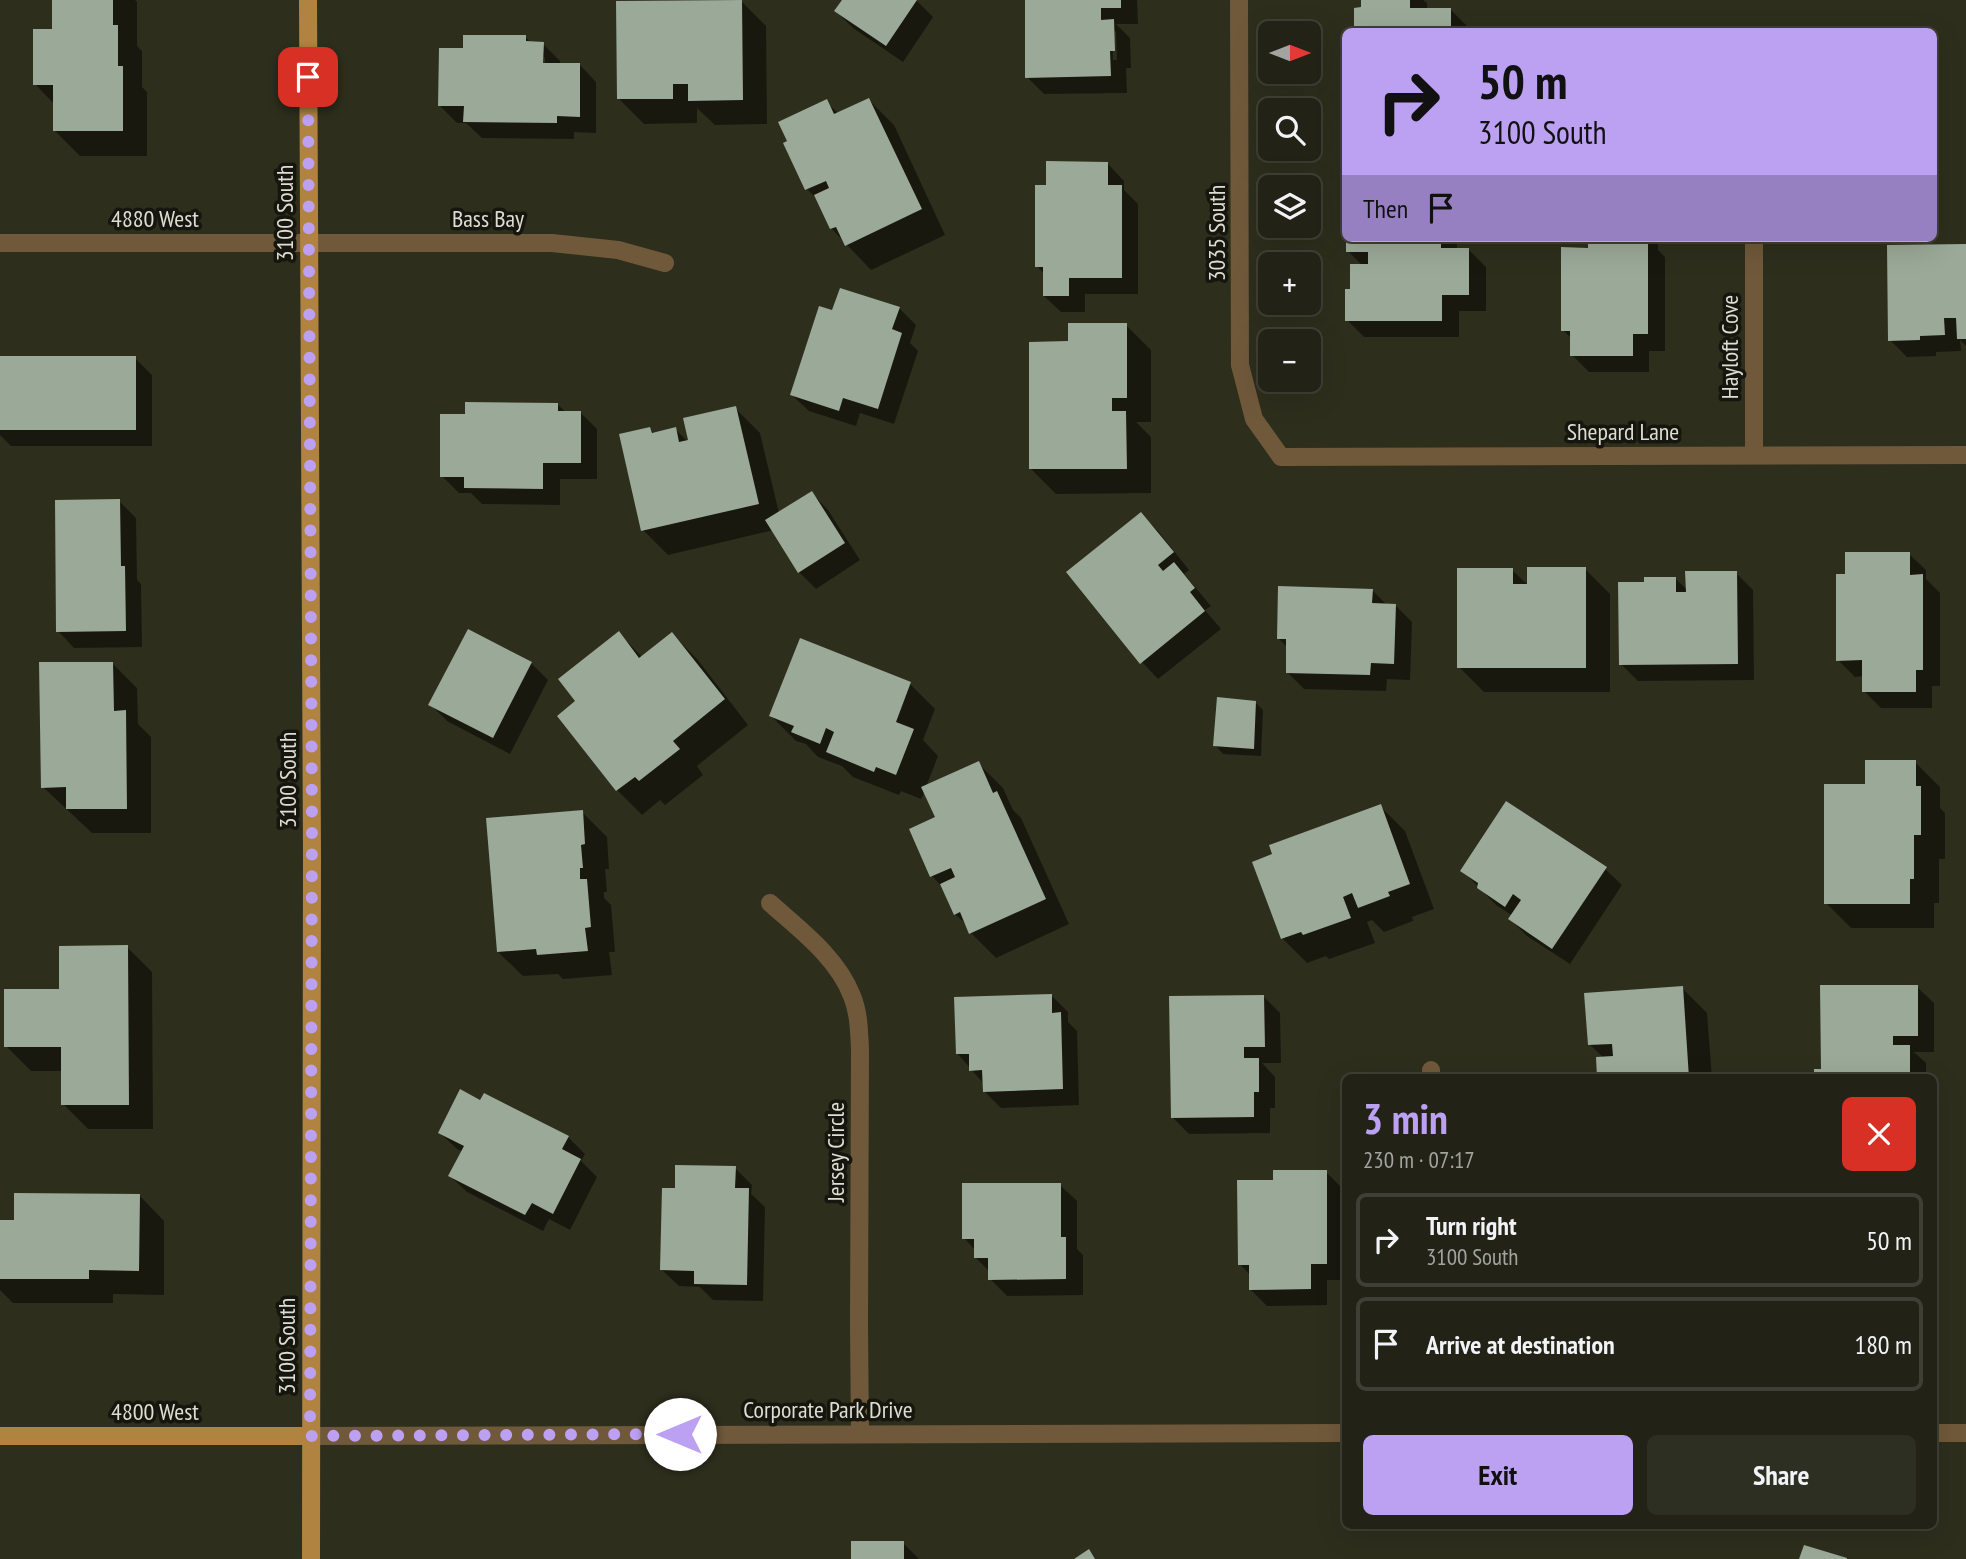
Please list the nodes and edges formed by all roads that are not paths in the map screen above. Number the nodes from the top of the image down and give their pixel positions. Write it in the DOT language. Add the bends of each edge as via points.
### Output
graph roads {
  1 [pos="308,0"];
  2 [pos="1240,0"];
  3 [pos="1754,242"];
  4 [pos="0,243"];
  5 [pos="309,243"];
  6 [pos="665,262"];
  7 [pos="1966,454"];
  8 [pos="1754,455"];
  9 [pos="1281,457"];
  10 [pos="770,903"];
  11 [pos="1342,1433"];
  12 [pos="1937,1433"];
  13 [pos="1966,1433"];
  14 [pos="860,1434"];
  15 [pos="0,1436"];
  16 [pos="310,1436"];
  17 [pos="310,1559"];
  1 -- 5 [label="main road, 3100 South"];
  2 -- 9 [label="street, 3035 South" via="1240,365 1254,419"];
  3 -- 8 [label="street, Hayloft Cove"];
  4 -- 5 [label="street, 4880 West"];
  5 -- 6 [label="street, Bass Bay" via="552,243 618,250"];
  5 -- 16 [label="main road, 3100 South"];
  7 -- 8 [label="street, Shepard Lane"];
  8 -- 9 [label="street, Shepard Lane"];
  10 -- 14 [label="street, Jersey Circle" via="822,950 840,973 859,1022"];
  11 -- 14 [label="street, Corporate Park Drive"];
  12 -- 13 [label="street"];
  14 -- 16 [label="street, Corporate Park Drive"];
  15 -- 16 [label="main road, 4800 West"];
  16 -- 17 [label="main road, 3100 South"];
}
